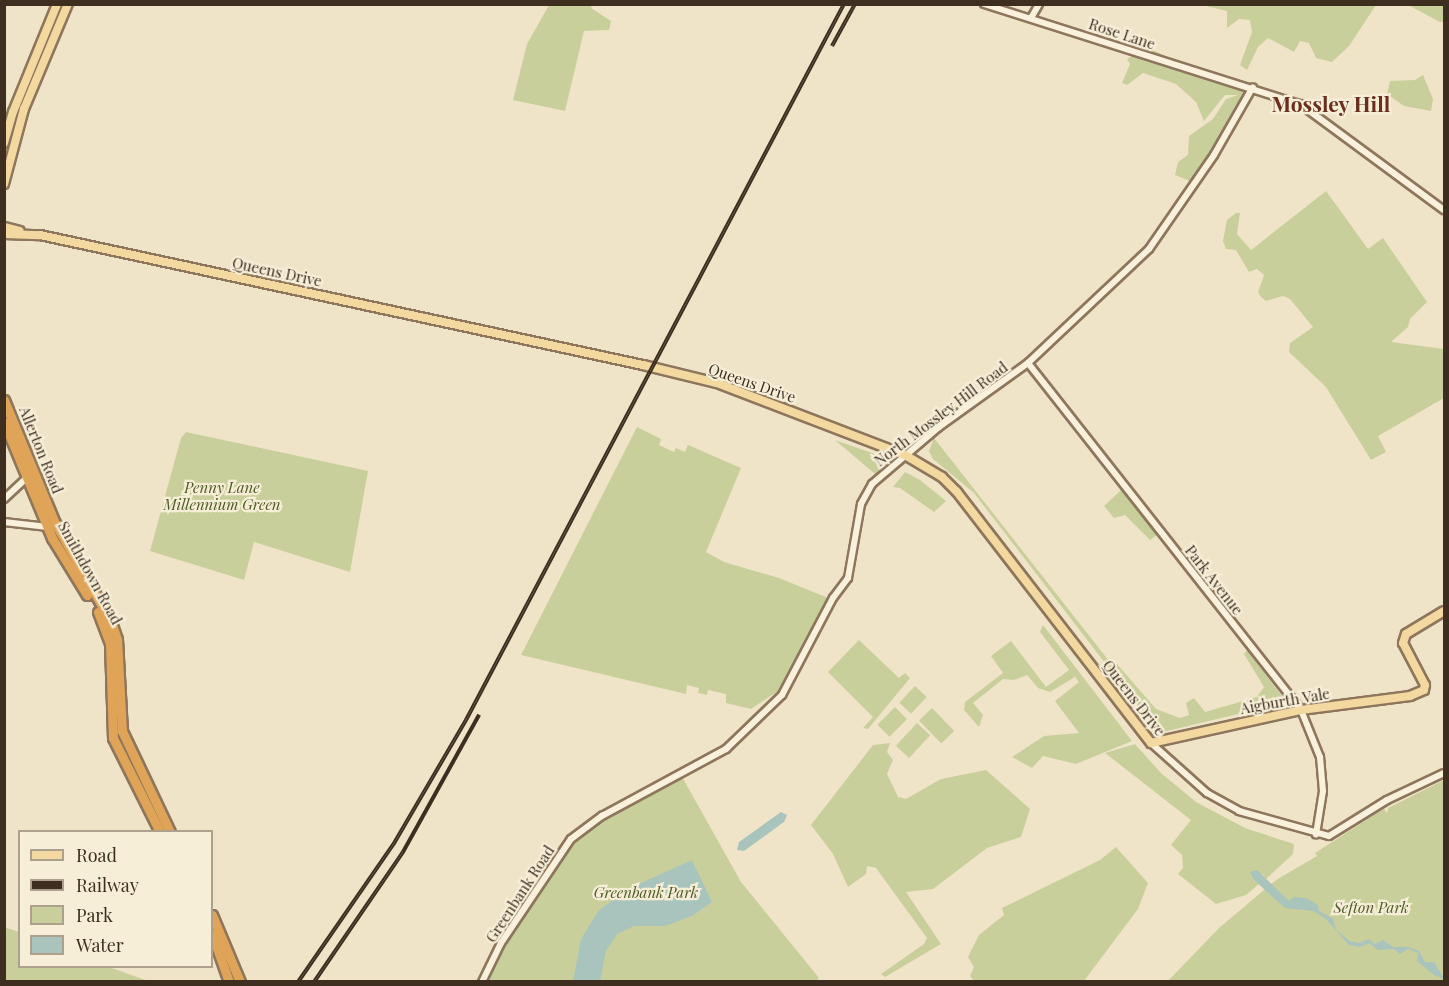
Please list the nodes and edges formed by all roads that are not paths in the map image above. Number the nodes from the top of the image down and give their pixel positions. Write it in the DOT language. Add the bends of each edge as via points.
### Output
graph roads {
  1 [pos="57,4"];
  2 [pos="68,4"];
  3 [pos="984,4"];
  4 [pos="1039,4"];
  5 [pos="1031,18"];
  6 [pos="1253,87"];
  7 [pos="4,143"];
  8 [pos="5,180"];
  9 [pos="1444,210"];
  10 [pos="4,222"];
  11 [pos="4,227"];
  12 [pos="14,228"];
  13 [pos="23,233"];
  14 [pos="4,234"];
  15 [pos="1028,363"];
  16 [pos="4,400"];
  17 [pos="4,422"];
  18 [pos="905,455"];
  19 [pos="30,476"];
  20 [pos="4,499"];
  21 [pos="35,499"];
  22 [pos="45,521"];
  23 [pos="4,522"];
  24 [pos="1444,611"];
  25 [pos="1301,710"];
  26 [pos="122,732"];
  27 [pos="1151,744"];
  28 [pos="1444,773"];
  29 [pos="130,775"];
  30 [pos="681,775"];
  31 [pos="159,830"];
  32 [pos="170,830"];
  33 [pos="1316,834"];
  34 [pos="213,917"];
  35 [pos="213,937"];
  36 [pos="229,981"];
  37 [pos="240,981"];
  38 [pos="482,981"];
  1 -- 7 [label="main road"];
  2 -- 8 [label="main road" via="24,109"];
  3 -- 5 [label="street, Rose Lane"];
  4 -- 5 [label="street"];
  5 -- 6 [label="street, Rose Lane"];
  6 -- 9 [label="street, Rose Lane" via="1300,104"];
  6 -- 15 [label="street, North Mossley Hill Road" via="1160,236"];
  10 -- 12 [label="main road"];
  11 -- 12 [label="main road, Queens Drive"];
  12 -- 13 [label="main road, Queens Drive"];
  13 -- 14 [label="main road, Queens Drive"];
  13 -- 18 [label="main road, Queens Drive" via="717,383"];
  15 -- 18 [label="street, North Mossley Hill Road"];
  15 -- 25 [label="street, Park Avenue"];
  16 -- 19 [label="highway, Allerton Road"];
  17 -- 19 [label="highway, Allerton Road"];
  18 -- 27 [label="main road, Queens Drive" via="942,477 957,492"];
  18 -- 30 [label="street, North Mossley Hill Road" via="867,491 861,504 848,578 833,598 782,695 726,749"];
  19 -- 20 [label="street"];
  19 -- 21 [label="highway, Allerton Road"];
  19 -- 22 [label="highway, Allerton Road"];
  21 -- 22 [label="highway, Smithdown Road"];
  22 -- 23 [label="street"];
  22 -- 26 [label="highway, Smithdown Road" via="117,639"];
  22 -- 29 [label="highway, Smithdown Road" via="104,622 110,643 110,728"];
  24 -- 25 [label="main road, Aigburth Vale" via="1422,622 1405,638 1406,650 1424,690 1410,696"];
  25 -- 27 [label="main road, Aigburth Vale"];
  25 -- 33 [label="street, Park Avenue" via="1320,757 1323,791"];
  26 -- 29 [label="highway" via="119,740 133,770"];
  26 -- 32 [label="highway, Smithdown Road"];
  27 -- 33 [label="street, Queens Drive" via="1208,793 1239,811"];
  28 -- 33 [label="street" via="1386,800 1329,836"];
  29 -- 31 [label="highway, Smithdown Road"];
  30 -- 38 [label="street, Greenbank Road" via="602,816 571,839 501,943"];
  34 -- 37 [label="highway"];
  35 -- 36 [label="highway"];
}
